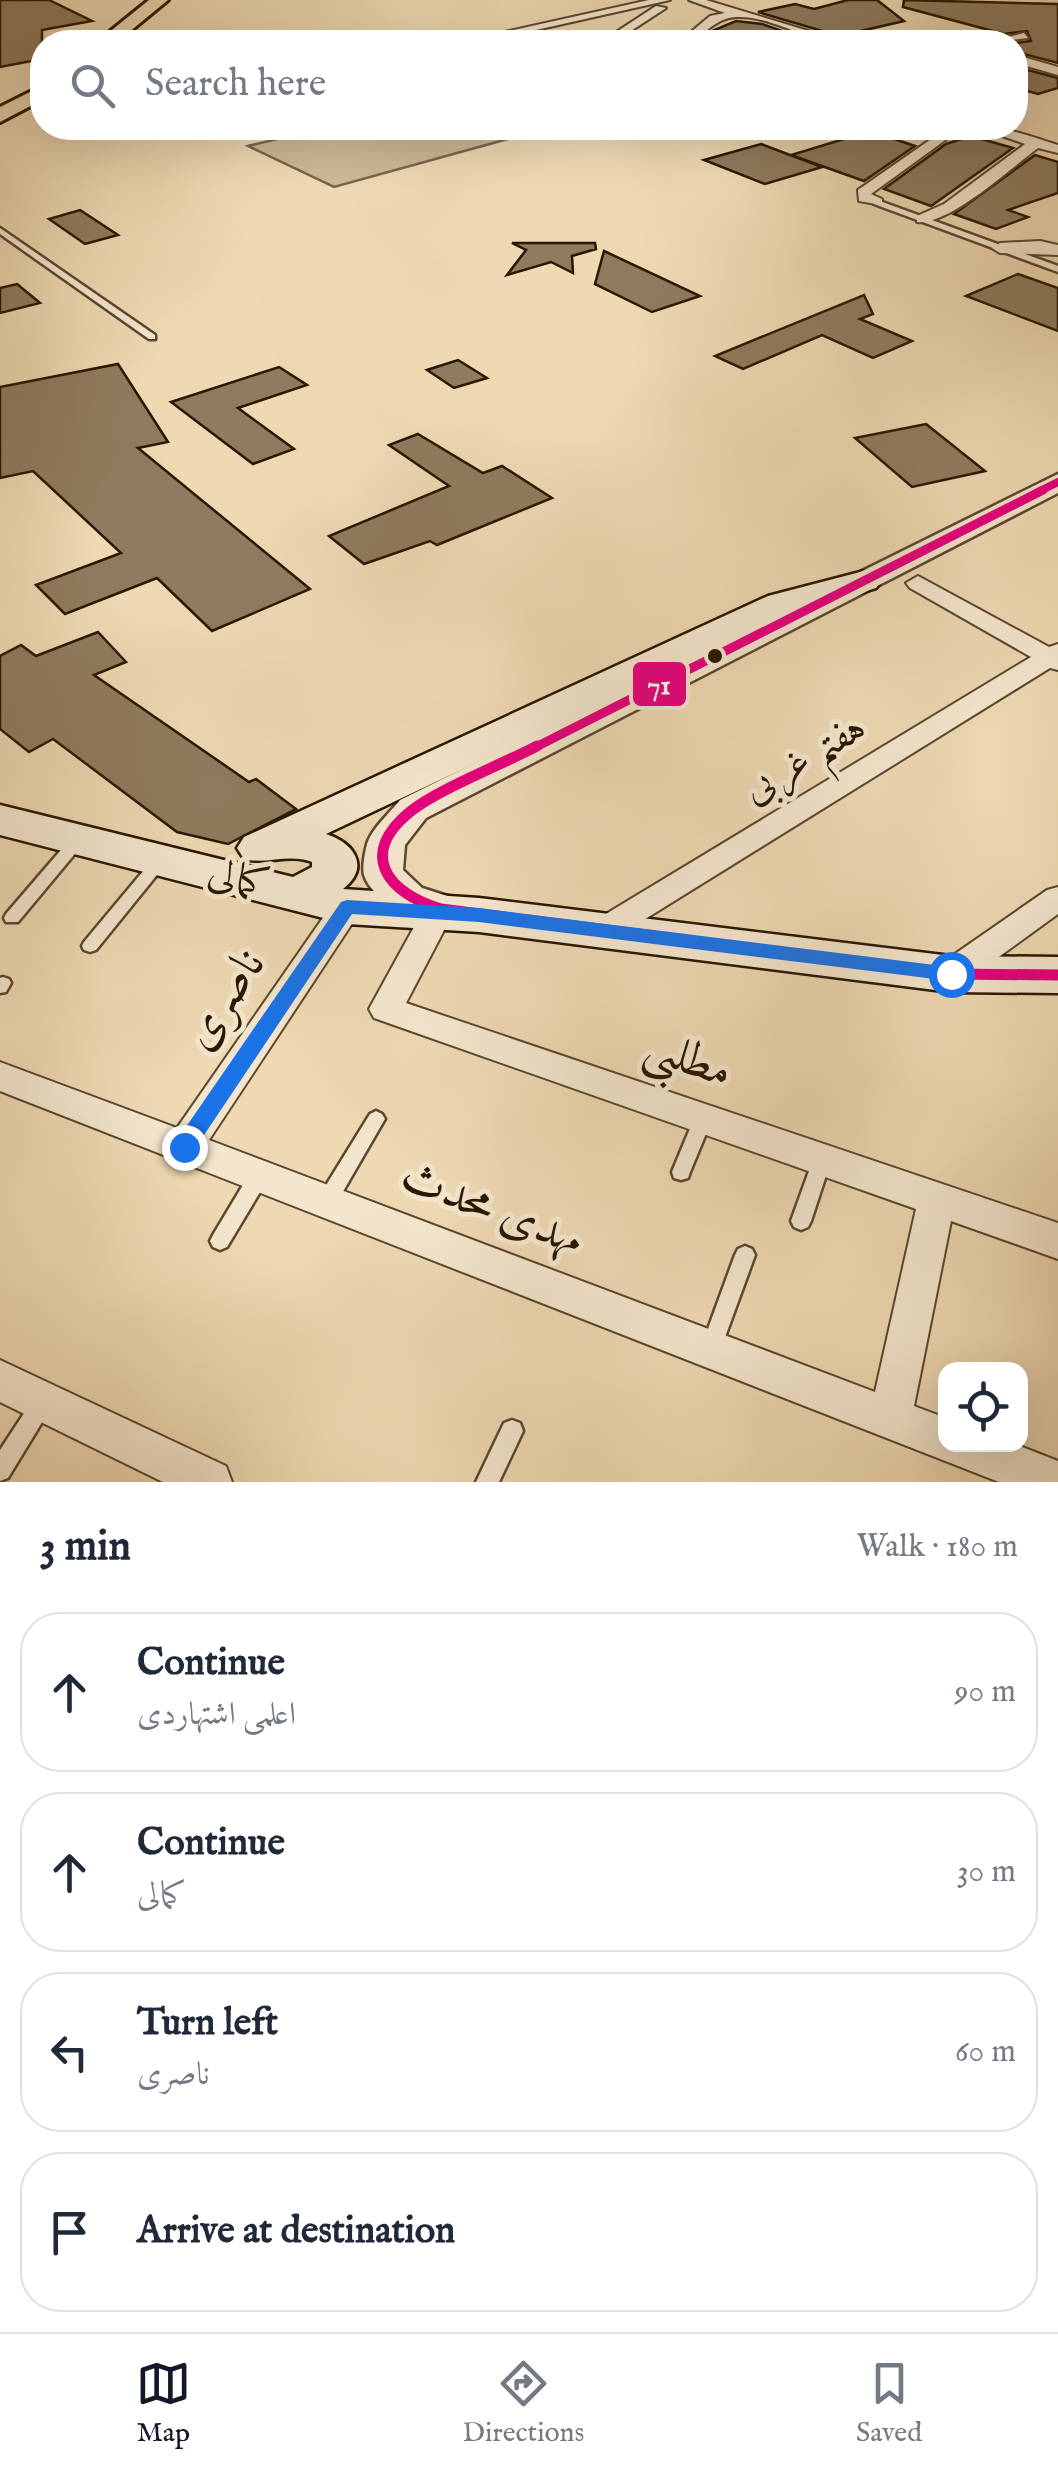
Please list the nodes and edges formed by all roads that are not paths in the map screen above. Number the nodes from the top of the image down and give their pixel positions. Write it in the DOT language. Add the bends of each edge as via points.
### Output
graph roads {
  1 [pos="673,0"];
  2 [pos="694,0"];
  3 [pos="164,10"];
  4 [pos="734,14"];
  5 [pos="122,30"];
  6 [pos="144,30"];
  7 [pos="522,30"];
  8 [pos="625,30"];
  9 [pos="700,30"];
  10 [pos="781,30"];
  11 [pos="1058,55"];
  12 [pos="1028,61"];
  13 [pos="1028,65"];
  14 [pos="1058,71"];
  15 [pos="30,99"];
  16 [pos="0,116"];
  17 [pos="30,116"];
  18 [pos="0,130"];
  19 [pos="938,140"];
  20 [pos="1028,140"];
  21 [pos="1037,142"];
  22 [pos="1058,149"];
  23 [pos="877,202"];
  24 [pos="923,219"];
  25 [pos="1058,229"];
  26 [pos="0,230"];
  27 [pos="1000,248"];
  28 [pos="1052,249"];
  29 [pos="1058,267"];
  30 [pos="152,338"];
  31 [pos="1058,482"];
  32 [pos="864,581"];
  33 [pos="918,582"];
  34 [pos="1055,657"];
  35 [pos="0,793"];
  36 [pos="0,820"];
  37 [pos="79,840"];
  38 [pos="260,848"];
  39 [pos="161,860"];
  40 [pos="292,894"];
  41 [pos="1058,898"];
  42 [pos="347,907"];
  43 [pos="457,915"];
  44 [pos="12,918"];
  45 [pos="602,931"];
  46 [pos="90,946"];
  47 [pos="951,974"];
  48 [pos="1058,975"];
  49 [pos="0,1076"];
  50 [pos="376,1118"];
  51 [pos="703,1118"];
  52 [pos="184,1147"];
  53 [pos="822,1159"];
  54 [pos="682,1172"];
  55 [pos="259,1175"];
  56 [pos="936,1198"];
  57 [pos="326,1202"];
  58 [pos="801,1221"];
  59 [pos="220,1241"];
  60 [pos="1058,1241"];
  61 [pos="745,1255"];
  62 [pos="711,1349"];
  63 [pos="0,1380"];
  64 [pos="44,1401"];
  65 [pos="890,1418"];
  66 [pos="512,1431"];
  67 [pos="938,1437"];
  68 [pos="976,1452"];
  69 [pos="0,1470"];
  70 [pos="1041,1480"];
  71 [pos="210,1482"];
  72 [pos="488,1482"];
  1 -- 4 [label="street"];
  1 -- 7 [label="street"];
  1 -- 8 [label="street"];
  2 -- 4 [label="street"];
  3 -- 5 [label="main road"];
  3 -- 6 [label="main road"];
  4 -- 9 [label="street"];
  4 -- 10 [label="street"];
  11 -- 12 [label="street"];
  13 -- 14 [label="street"];
  15 -- 16 [label="main road"];
  17 -- 18 [label="main road"];
  19 -- 23 [label="street" via="863,193"];
  20 -- 21 [label="street"];
  21 -- 22 [label="street"];
  21 -- 24 [label="street"];
  23 -- 24 [label="lane"];
  24 -- 27 [label="lane"];
  25 -- 28 [label="street"];
  26 -- 30 [label="lane"];
  27 -- 28 [label="street"];
  27 -- 29 [label="lane"];
  28 -- 29 [label="street"];
  31 -- 32 [label="street"];
  32 -- 38 [label="main road" via="781,604"];
  32 -- 43 [label="street" via="413,809 386,842 383,874 422,904"];
  33 -- 34 [label="street"];
  34 -- 45 [label="street, هفتم غربی"];
  35 -- 38 [label="main road, کمالی" via="178,845"];
  36 -- 37 [label="main road, کمالی"];
  37 -- 39 [label="main road, کمالی"];
  37 -- 44 [label="lane"];
  38 -- 40 [label="main road, کمالی" via="295,842 334,856 334,873"];
  39 -- 40 [label="main road, کمالی"];
  39 -- 46 [label="lane"];
  40 -- 42 [label="main road, کمالی"];
  41 -- 47 [label="street"];
  42 -- 43 [label="main road, کمالی"];
  42 -- 52 [label="street, ناصری"];
  43 -- 45 [label="main road, کمالی"];
  43 -- 51 [label="street, مطلبی" via="386,1009"];
  45 -- 47 [label="main road, کمالی"];
  47 -- 48 [label="main road, کمالی"];
  49 -- 52 [label="street, مهدی محدث"];
  50 -- 57 [label="lane"];
  51 -- 53 [label="street, مطلبی"];
  51 -- 54 [label="lane"];
  52 -- 55 [label="street, مهدی محدث"];
  53 -- 56 [label="street, مطلبی"];
  53 -- 58 [label="lane"];
  55 -- 57 [label="street, مهدی محدث"];
  55 -- 59 [label="lane"];
  56 -- 60 [label="street, مطلبی"];
  56 -- 65 [label="street"];
  57 -- 62 [label="street, مهدی محدث"];
  61 -- 62 [label="lane"];
  62 -- 65 [label="street, مهدی محدث"];
  63 -- 64 [label="street"];
  64 -- 69 [label="lane"];
  64 -- 71 [label="street"];
  65 -- 67 [label="street, مهدی محدث"];
  66 -- 72 [label="lane"];
  68 -- 70 [label="street"];
}
